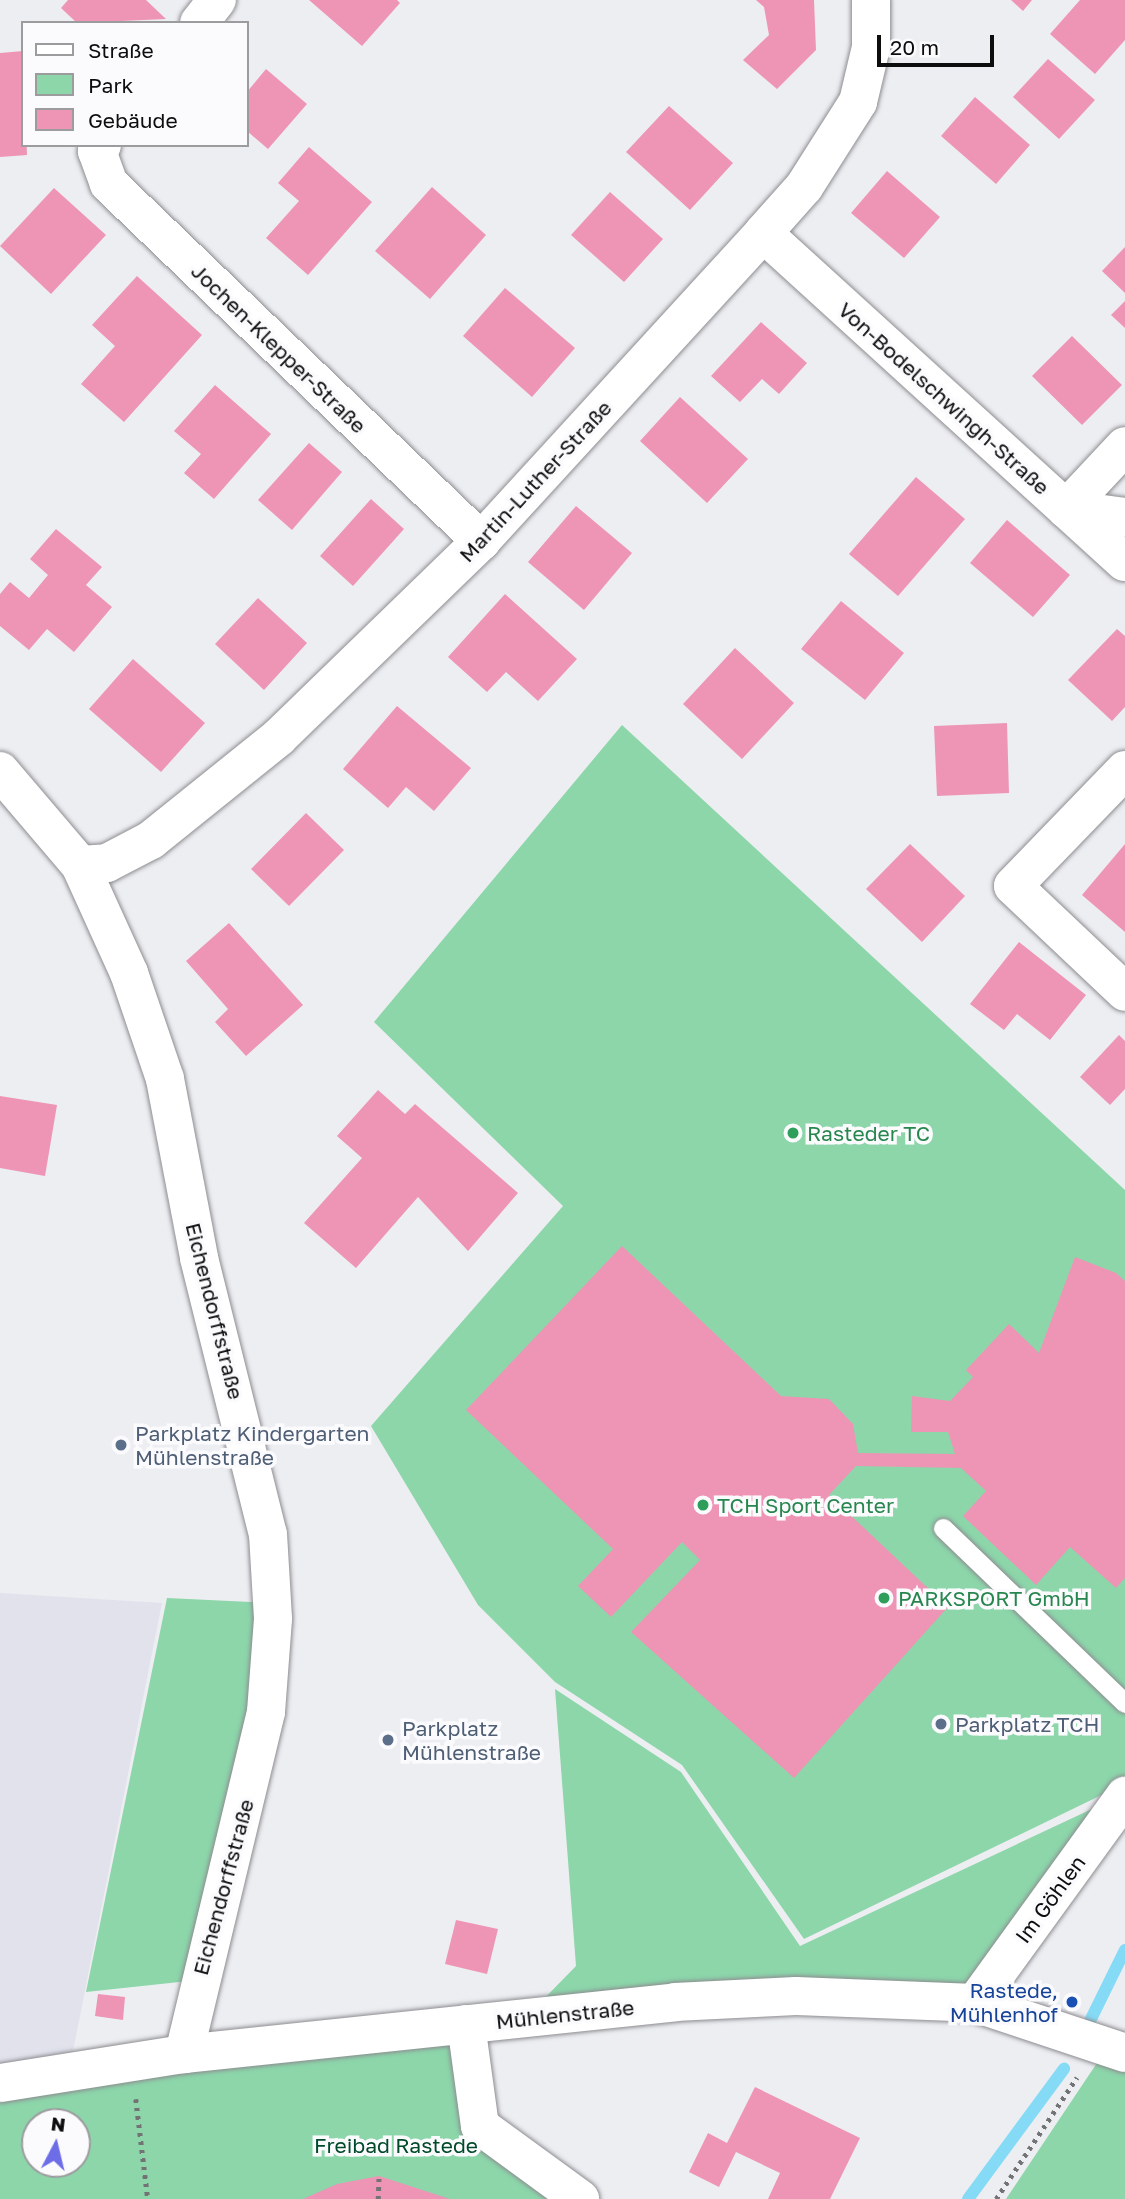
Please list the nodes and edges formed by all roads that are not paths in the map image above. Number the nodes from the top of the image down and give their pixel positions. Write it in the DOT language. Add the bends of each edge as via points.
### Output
graph roads {
  1 [pos="217,0"];
  2 [pos="871,0"];
  3 [pos="200,21"];
  4 [pos="100,147"];
  5 [pos="764,233"];
  6 [pos="1125,446"];
  7 [pos="1066,509"];
  8 [pos="1125,517"];
  9 [pos="481,541"];
  10 [pos="1125,562"];
  11 [pos="1125,770"];
  12 [pos="0,771"];
  13 [pos="80,865"];
  14 [pos="1125,992"];
  15 [pos="943,1528"];
  16 [pos="1125,1703"];
  17 [pos="1125,1796"];
  18 [pos="975,2003"];
  19 [pos="466,2024"];
  20 [pos="1112,2048"];
  21 [pos="184,2054"];
  22 [pos="0,2083"];
  23 [pos="580,2199"];
  1 -- 3 [label="street"];
  2 -- 5 [label="street, Martin-Luther-Straße" via="871,47 858,102 804,187"];
  4 -- 9 [label="street, Jochen-Klepper-Straße" via="97,151 109,184"];
  5 -- 7 [label="street, Von-Bodelschwingh-Straße"];
  5 -- 9 [label="street, Martin-Luther-Straße"];
  6 -- 7 [label="street"];
  7 -- 8 [label="street"];
  7 -- 10 [label="street, Von-Bodelschwingh-Straße"];
  9 -- 13 [label="street, Martin-Luther-Straße" via="269,746 152,841 107,863"];
  11 -- 14 [label="street" via="1013,886"];
  12 -- 13 [label="street, Eichendorffstraße"];
  13 -- 21 [label="street, Eichendorffstraße" via="129,973 165,1079 199,1258 268,1534 273,1619 266,1712"];
  15 -- 16 [label="lane"];
  17 -- 18 [label="street, Im Göhlen"];
  18 -- 19 [label="street, Mühlenstraße" via="796,1996"];
  18 -- 20 [label="street, Mühlenstraße"];
  19 -- 21 [label="street, Mühlenstraße"];
  19 -- 23 [label="street" via="480,2126"];
  21 -- 22 [label="street, Mühlenstraße"];
}
